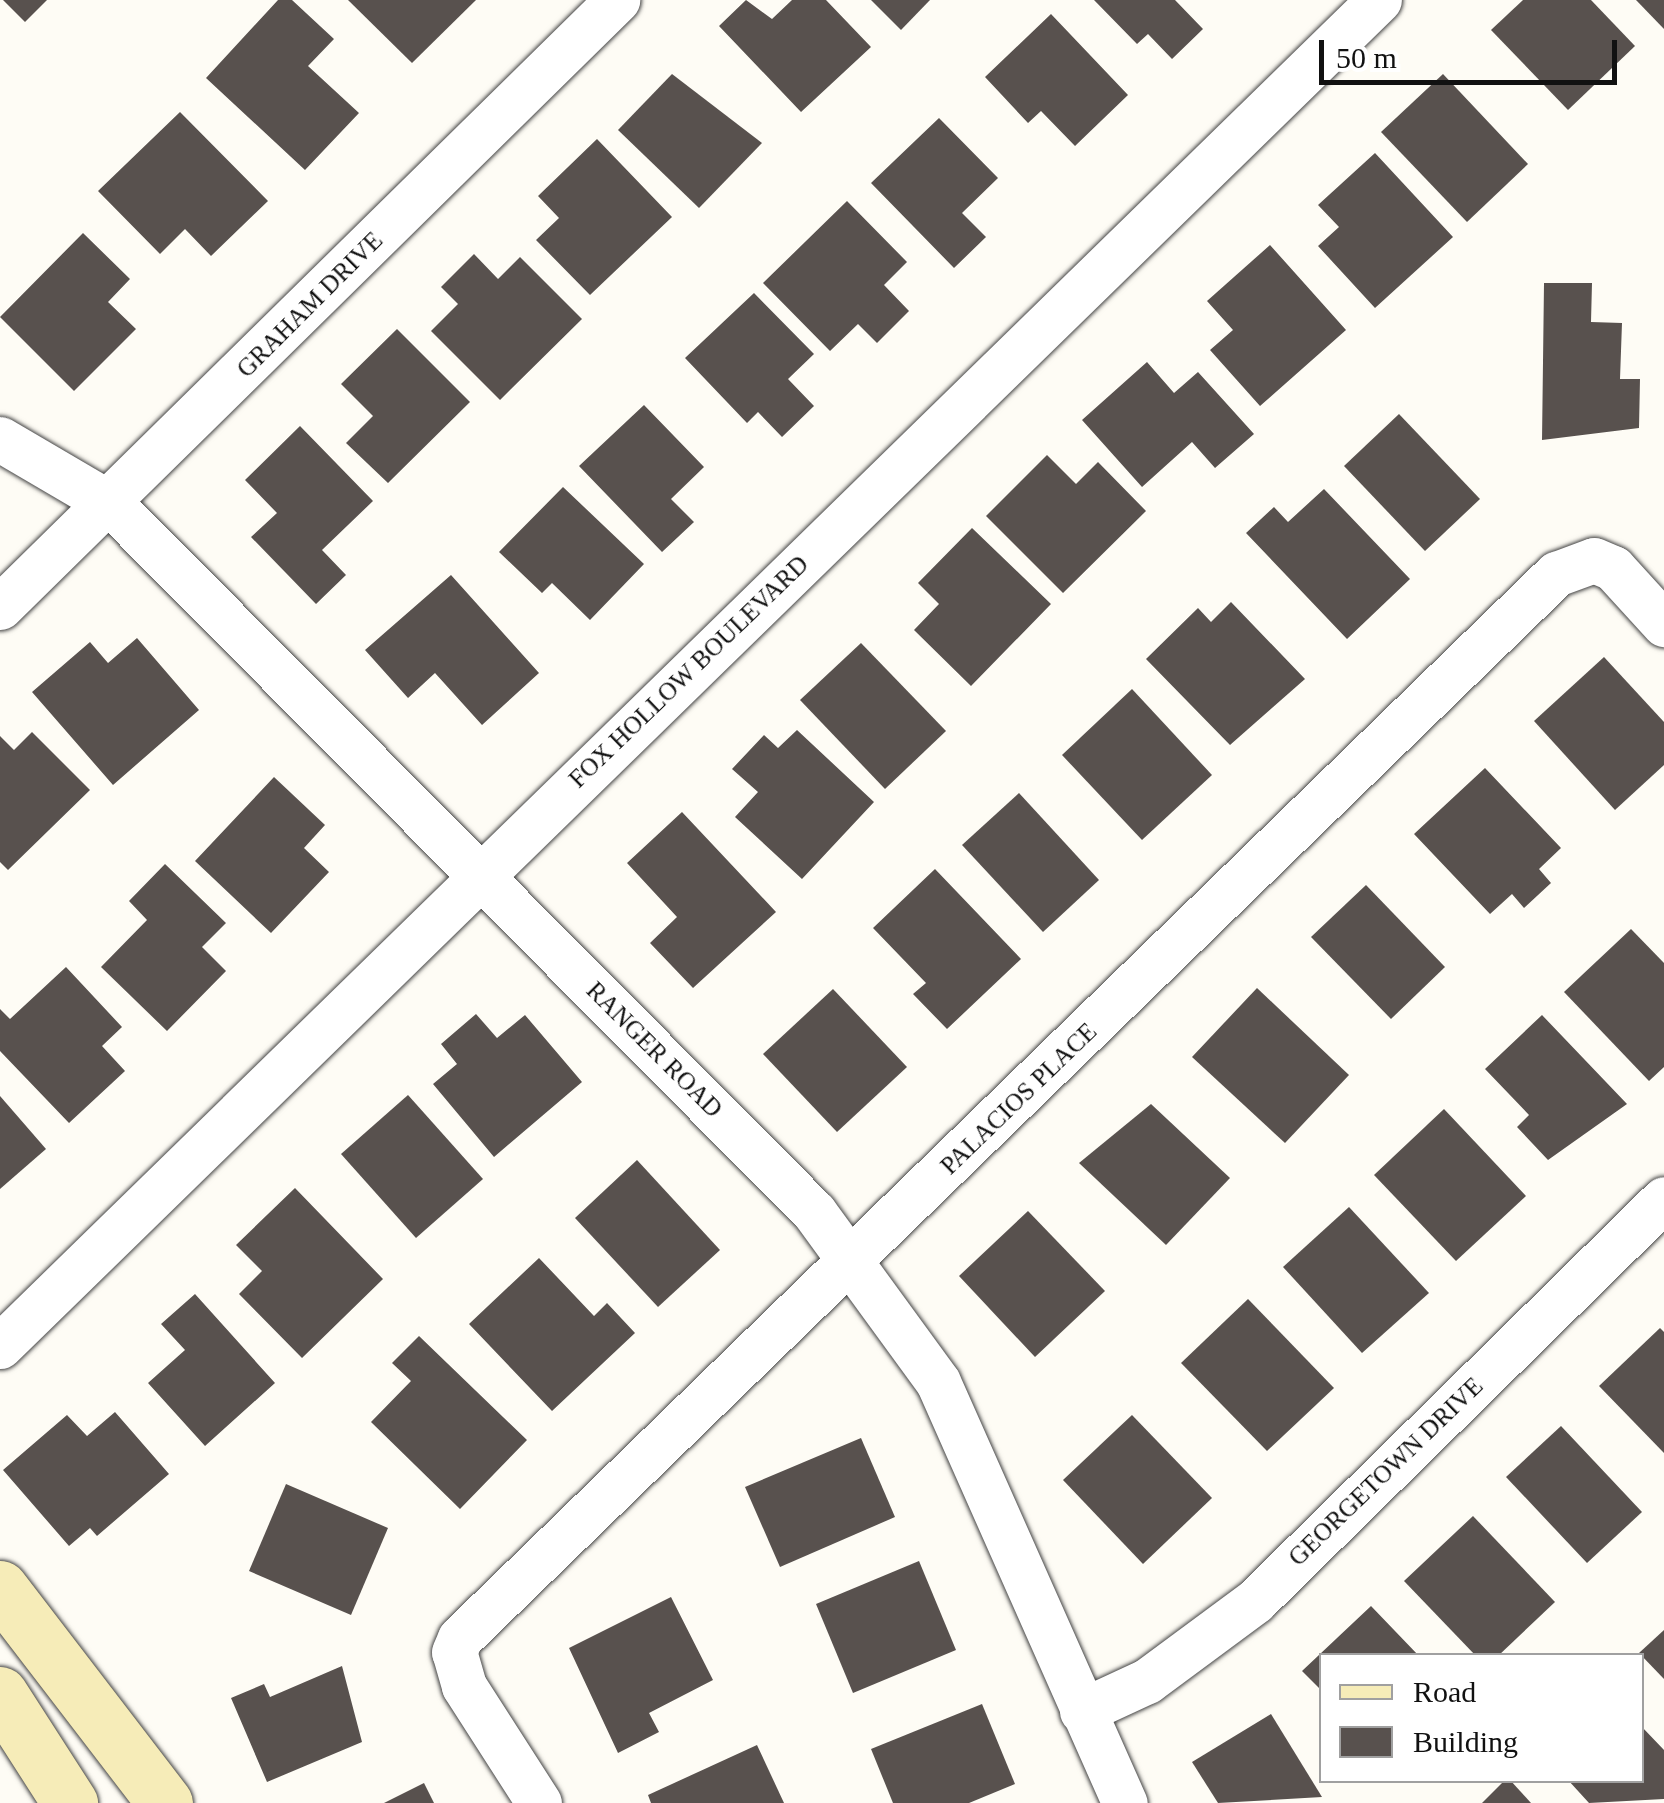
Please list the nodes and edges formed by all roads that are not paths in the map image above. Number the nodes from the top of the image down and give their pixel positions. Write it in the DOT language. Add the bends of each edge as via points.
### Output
graph roads {
  1 [pos="617,0"];
  2 [pos="1379,0"];
  3 [pos="0,438"];
  4 [pos="111,504"];
  5 [pos="0,607"];
  6 [pos="1664,624"];
  7 [pos="481,875"];
  8 [pos="1664,1200"];
  9 [pos="853,1260"];
  10 [pos="0,1346"];
  11 [pos="0,1588"];
  12 [pos="0,1694"];
  13 [pos="1082,1711"];
  14 [pos="70,1803"];
  15 [pos="165,1803"];
  16 [pos="540,1803"];
  17 [pos="1125,1803"];
  1 -- 4 [label="street, GRAHAM DRIVE"];
  2 -- 7 [label="street, FOX HOLLOW BOULEVARD"];
  3 -- 4 [label="street, RANGER ROAD"];
  4 -- 5 [label="street, GRAHAM DRIVE"];
  4 -- 7 [label="street, RANGER ROAD"];
  6 -- 9 [label="street, PALACIOS PLACE" via="1594,560 1556,574"];
  7 -- 9 [label="street, RANGER ROAD"];
  7 -- 10 [label="street, FOX HOLLOW BOULEVARD"];
  8 -- 13 [label="street, GEORGETOWN DRIVE" via="1255,1601 1147,1681"];
  9 -- 13 [label="street, RANGER ROAD" via="938,1382"];
  9 -- 16 [label="street, PALACIOS PLACE" via="454,1652 464,1686"];
  11 -- 15 [label="street"];
  12 -- 14 [label="street"];
  13 -- 17 [label="street, RANGER ROAD"];
}
